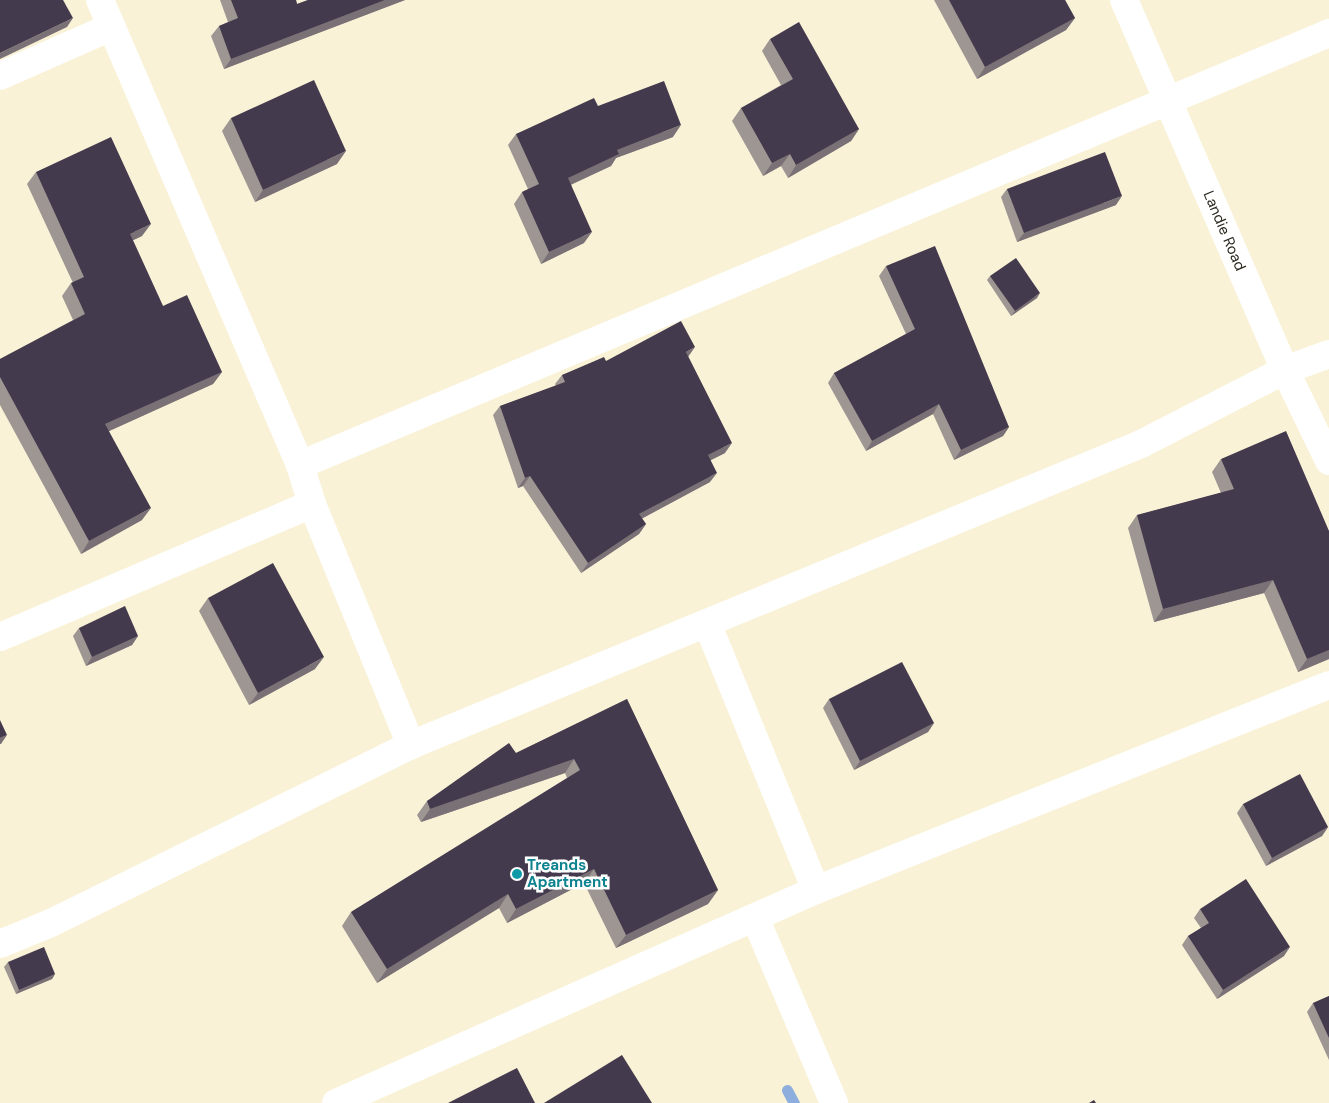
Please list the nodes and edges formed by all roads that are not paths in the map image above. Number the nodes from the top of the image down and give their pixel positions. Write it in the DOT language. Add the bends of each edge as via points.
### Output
graph roads {
  1 [pos="100,0"];
  2 [pos="1124,0"];
  3 [pos="111,27"];
  4 [pos="1329,33"];
  5 [pos="0,76"];
  6 [pos="1167,99"];
  7 [pos="1329,354"];
  8 [pos="1285,370"];
  9 [pos="1329,461"];
  10 [pos="300,465"];
  11 [pos="312,504"];
  12 [pos="707,622"];
  13 [pos="0,637"];
  14 [pos="1329,685"];
  15 [pos="412,745"];
  16 [pos="816,890"];
  17 [pos="756,920"];
  18 [pos="0,944"];
  19 [pos="336,1103"];
  20 [pos="834,1103"];
  1 -- 3 [label="street"];
  2 -- 6 [label="street, Landie Road"];
  3 -- 5 [label="street"];
  3 -- 10 [label="street"];
  4 -- 6 [label="street"];
  6 -- 8 [label="street, Landie Road"];
  6 -- 10 [label="street"];
  7 -- 8 [label="street"];
  8 -- 9 [label="street, Landie Road"];
  8 -- 12 [label="street" via="1141,444"];
  10 -- 11 [label="street"];
  11 -- 13 [label="street"];
  11 -- 15 [label="street"];
  12 -- 15 [label="street"];
  12 -- 16 [label="street"];
  14 -- 16 [label="street"];
  15 -- 18 [label="street" via="51,923"];
  16 -- 17 [label="street"];
  17 -- 19 [label="street"];
  17 -- 20 [label="street"];
}
